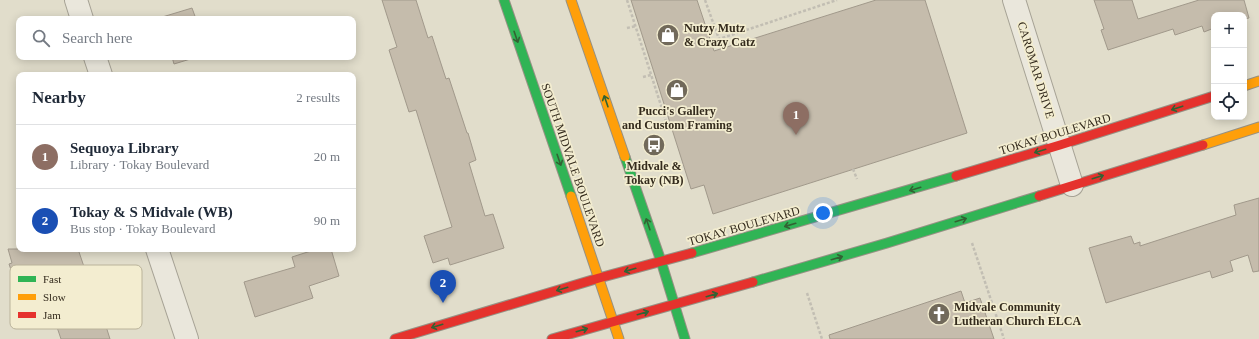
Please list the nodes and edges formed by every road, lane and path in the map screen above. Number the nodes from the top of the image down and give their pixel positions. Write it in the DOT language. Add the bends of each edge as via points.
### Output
graph roads {
  1 [pos="76,0"];
  2 [pos="504,0"];
  3 [pos="571,0"];
  4 [pos="627,0"];
  5 [pos="705,0"];
  6 [pos="837,0"];
  7 [pos="1014,0"];
  8 [pos="81,16"];
  9 [pos="636,26"];
  10 [pos="627,28"];
  11 [pos="96,60"];
  12 [pos="100,72"];
  13 [pos="651,74"];
  14 [pos="643,77"];
  15 [pos="1259,81"];
  16 [pos="1247,85"];
  17 [pos="1211,97"];
  18 [pos="658,124"];
  19 [pos="1259,127"];
  20 [pos="1060,145"];
  21 [pos="854,169"];
  22 [pos="858,181"];
  23 [pos="1072,185"];
  24 [pos="972,243"];
  25 [pos="158,252"];
  26 [pos="661,261"];
  27 [pos="600,278"];
  28 [pos="807,292"];
  29 [pos="674,304"];
  30 [pos="613,321"];
  31 [pos="186,339"];
  32 [pos="395,339"];
  33 [pos="552,339"];
  34 [pos="619,339"];
  35 [pos="685,339"];
  36 [pos="822,339"];
  37 [pos="1004,339"];
  1 -- 8 [label="street"];
  2 -- 27 [label="street, SOUTH MIDVALE BOULEVARD, one-way"];
  26 -- 3 [label="street, one-way"];
  4 -- 9 [label="path"];
  5 -- 6 [label="path" via="719,39"];
  7 -- 20 [label="street, CAROMAR DRIVE"];
  9 -- 10 [label="path"];
  9 -- 13 [label="path"];
  11 -- 12 [label="street"];
  13 -- 14 [label="path"];
  13 -- 18 [label="path" via="666,121"];
  15 -- 16 [label="street"];
  17 -- 20 [label="street, TOKAY BOULEVARD, one-way"];
  23 -- 19 [label="street, one-way"];
  20 -- 23 [label="street, CAROMAR DRIVE"];
  20 -- 26 [label="street, TOKAY BOULEVARD, one-way" via="700,252"];
  21 -- 22 [label="path"];
  29 -- 23 [label="street, one-way" via="880,245"];
  24 -- 37 [label="path"];
  25 -- 31 [label="street"];
  26 -- 27 [label="street, TOKAY BOULEVARD, one-way"];
  26 -- 29 [label="street"];
  27 -- 30 [label="street, SOUTH MIDVALE BOULEVARD"];
  27 -- 32 [label="street, TOKAY BOULEVARD, one-way"];
  28 -- 36 [label="path"];
  30 -- 29 [label="street, one-way"];
  29 -- 35 [label="street"];
  33 -- 30 [label="street, one-way"];
  30 -- 34 [label="street, SOUTH MIDVALE BOULEVARD"];
}
